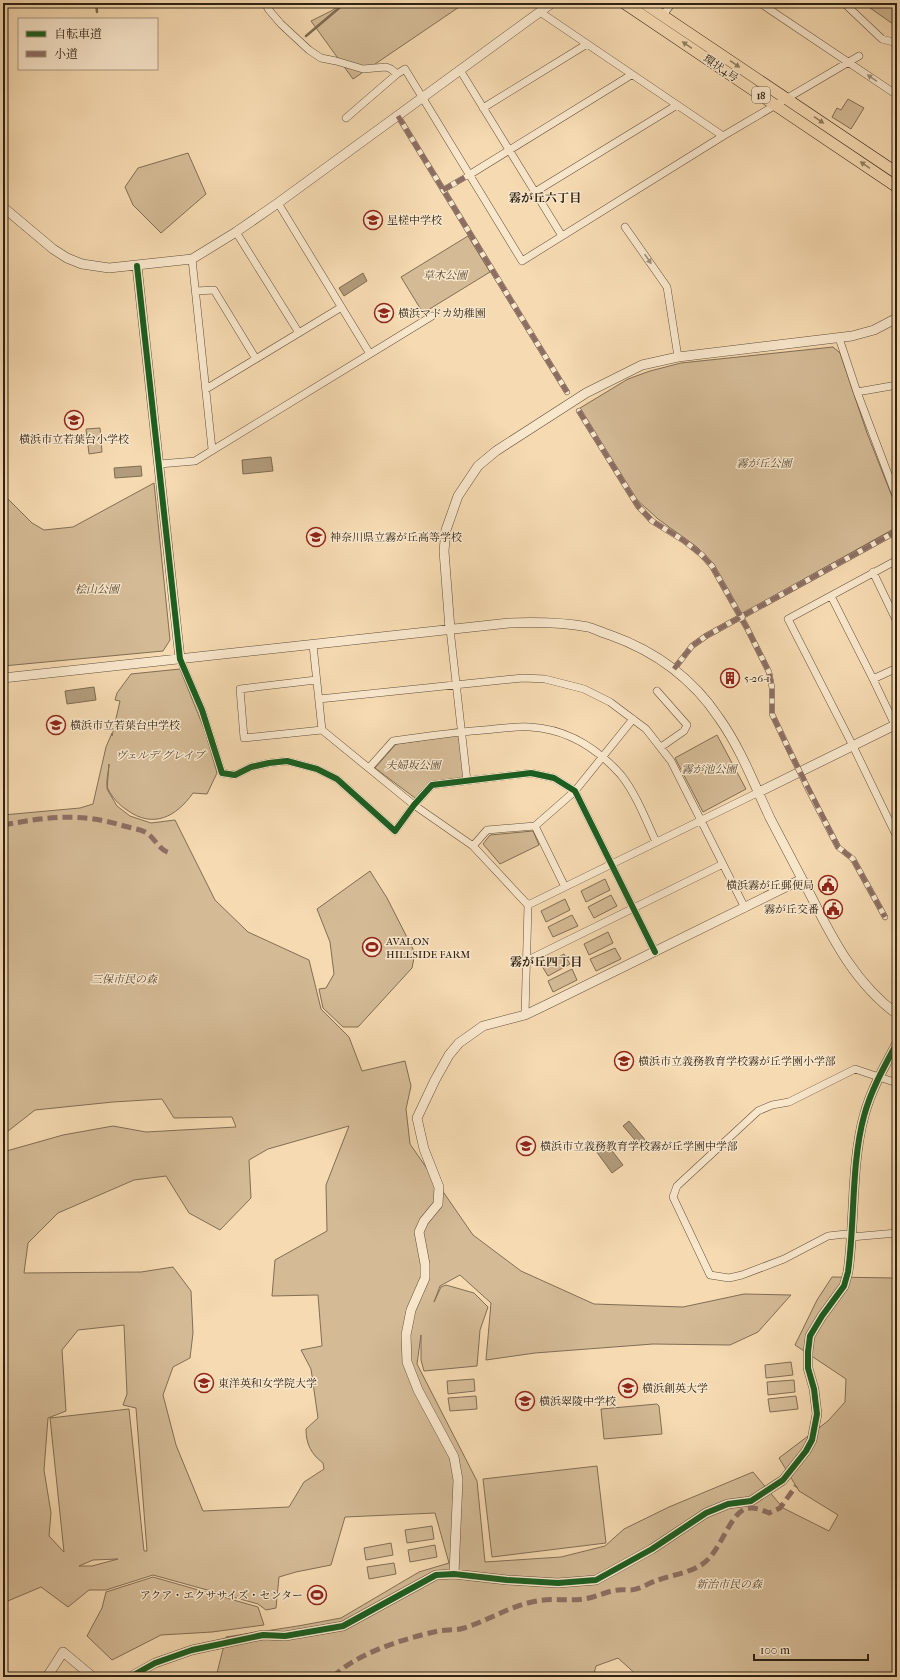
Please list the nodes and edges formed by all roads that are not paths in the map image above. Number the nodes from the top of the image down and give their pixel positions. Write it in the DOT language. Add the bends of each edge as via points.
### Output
graph roads {
  1 [pos="265,3"];
  2 [pos="552,3"];
  3 [pos="624,3"];
  4 [pos="644,3"];
  5 [pos="672,3"];
  6 [pos="760,3"];
  7 [pos="844,3"];
  8 [pos="771,6"];
  9 [pos="540,12"];
  10 [pos="663,15"];
  11 [pos="897,43"];
  12 [pos="587,44"];
  13 [pos="859,56"];
  14 [pos="848,62"];
  15 [pos="460,70"];
  16 [pos="396,74"];
  17 [pos="632,75"];
  18 [pos="897,95"];
  19 [pos="422,98"];
  20 [pos="787,98"];
  21 [pos="677,105"];
  22 [pos="776,105"];
  23 [pos="483,108"];
  24 [pos="398,116"];
  25 [pos="346,118"];
  26 [pos="723,136"];
  27 [pos="509,151"];
  28 [pos="897,173"];
  29 [pos="469,175"];
  30 [pos="897,187"];
  31 [pos="443,190"];
  32 [pos="535,192"];
  33 [pos="278,203"];
  34 [pos="3,207"];
  35 [pos="625,227"];
  36 [pos="236,232"];
  37 [pos="562,236"];
  38 [pos="192,259"];
  39 [pos="137,266"];
  40 [pos="196,292"];
  41 [pos="340,308"];
  42 [pos="432,316"];
  43 [pos="897,318"];
  44 [pos="299,333"];
  45 [pos="839,338"];
  46 [pos="370,354"];
  47 [pos="678,357"];
  48 [pos="256,359"];
  49 [pos="897,385"];
  50 [pos="206,389"];
  51 [pos="567,392"];
  52 [pos="857,392"];
  53 [pos="579,411"];
  54 [pos="212,449"];
  55 [pos="159,464"];
  56 [pos="897,498"];
  57 [pos="897,532"];
  58 [pos="897,560"];
  59 [pos="873,572"];
  60 [pos="831,596"];
  61 [pos="897,622"];
  62 [pos="450,629"];
  63 [pos="314,645"];
  64 [pos="180,659"];
  65 [pos="897,668"];
  66 [pos="674,669"];
  67 [pos="3,678"];
  68 [pos="873,679"];
  69 [pos="316,680"];
  70 [pos="457,684"];
  71 [pos="657,691"];
  72 [pos="319,698"];
  73 [pos="633,719"];
  74 [pos="896,724"];
  75 [pos="322,730"];
  76 [pos="462,732"];
  77 [pos="853,746"];
  78 [pos="661,748"];
  79 [pos="603,756"];
  80 [pos="369,768"];
  81 [pos="467,781"];
  82 [pos="574,791"];
  83 [pos="759,792"];
  84 [pos="414,805"];
  85 [pos="702,820"];
  86 [pos="535,826"];
  87 [pos="897,837"];
  88 [pos="656,842"];
  89 [pos="473,846"];
  90 [pos="612,864"];
  91 [pos="723,864"];
  92 [pos="802,880"];
  93 [pos="565,887"];
  94 [pos="528,905"];
  95 [pos="633,908"];
  96 [pos="744,908"];
  97 [pos="885,917"];
  98 [pos="655,952"];
  99 [pos="526,961"];
  100 [pos="897,1014"];
  101 [pos="525,1015"];
  102 [pos="897,1043"];
  103 [pos="878,1077"];
  104 [pos="897,1084"];
  105 [pos="897,1233"];
  106 [pos="851,1237"];
  107 [pos="454,1574"];
  108 [pos="47,1677"];
  109 [pos="93,1677"];
  110 [pos="130,1677"];
  1 -- 16 [label="street" via="281,24 321,58 363,70 391,69"];
  2 -- 9 [label="street"];
  22 -- 3 [label="main road, 環状4号 / 18, one-way"];
  4 -- 10 [label="main road, 環状4号 / 18"];
  5 -- 10 [label="street"];
  6 -- 8 [label="street"];
  7 -- 11 [label="street" via="879,41"];
  8 -- 14 [label="street"];
  9 -- 12 [label="street"];
  9 -- 15 [label="street"];
  10 -- 20 [label="main road, 環状4号 / 18, one-way"];
  12 -- 17 [label="street"];
  12 -- 23 [label="street"];
  13 -- 14 [label="street"];
  18 -- 14 [label="street, one-way"];
  14 -- 20 [label="street"];
  15 -- 19 [label="street"];
  15 -- 23 [label="street"];
  16 -- 19 [label="street" via="405,70"];
  16 -- 25 [label="street"];
  17 -- 21 [label="street"];
  17 -- 27 [label="street"];
  19 -- 24 [label="street"];
  19 -- 29 [label="street"];
  20 -- 22 [label="street"];
  20 -- 28 [label="main road, 環状4号 / 18, one-way"];
  21 -- 26 [label="street"];
  21 -- 32 [label="street"];
  22 -- 26 [label="street"];
  30 -- 22 [label="main road, 環状4号 / 18, one-way"];
  23 -- 27 [label="street"];
  24 -- 31 [label="street"];
  24 -- 33 [label="street"];
  26 -- 37 [label="street"];
  27 -- 29 [label="street"];
  27 -- 32 [label="street"];
  29 -- 31 [label="street"];
  29 -- 37 [label="street" via="522,261"];
  31 -- 51 [label="street"];
  32 -- 37 [label="street"];
  33 -- 36 [label="street"];
  33 -- 41 [label="street"];
  34 -- 39 [label="street" via="67,258 95,267"];
  35 -- 47 [label="street, one-way" via="667,287"];
  36 -- 38 [label="street"];
  36 -- 44 [label="street"];
  38 -- 39 [label="street"];
  38 -- 40 [label="street"];
  39 -- 55 [label="street"];
  40 -- 48 [label="street" via="214,290"];
  40 -- 50 [label="street"];
  41 -- 44 [label="street"];
  41 -- 46 [label="street"];
  42 -- 46 [label="street"];
  43 -- 45 [label="street" via="863,334"];
  44 -- 48 [label="street"];
  45 -- 47 [label="street"];
  45 -- 52 [label="street"];
  46 -- 54 [label="street"];
  47 -- 62 [label="street" via="642,365 586,393 496,450 478,466 458,496 446,530 444,551"];
  48 -- 50 [label="street"];
  49 -- 52 [label="street"];
  50 -- 54 [label="street"];
  52 -- 56 [label="street"];
  53 -- 97 [label="street, bridge" via="638,506 652,521 702,554 712,566 769,672 772,714 808,789 838,847 854,860"];
  54 -- 55 [label="street" via="195,460"];
  55 -- 64 [label="street"];
  57 -- 66 [label="street" via="706,636 692,646"];
  58 -- 59 [label="street"];
  59 -- 60 [label="street"];
  59 -- 61 [label="street"];
  60 -- 68 [label="street"];
  60 -- 77 [label="street" via="788,619"];
  62 -- 63 [label="street"];
  62 -- 66 [label="street" via="538,622 589,628 644,649"];
  62 -- 70 [label="street"];
  63 -- 64 [label="street"];
  63 -- 69 [label="street"];
  64 -- 67 [label="street"];
  64 -- 84 [label="street" via="202,710 222,774 234,775 269,763 287,761 317,769 337,779 395,830"];
  65 -- 68 [label="street"];
  66 -- 83 [label="street" via="706,699 720,719"];
  68 -- 74 [label="street"];
  69 -- 72 [label="street"];
  69 -- 75 [label="street" via="240,688 244,738"];
  70 -- 72 [label="street"];
  70 -- 73 [label="street" via="523,678 545,679 584,690 610,702"];
  70 -- 76 [label="street"];
  71 -- 78 [label="street" via="687,725 684,731"];
  72 -- 75 [label="street"];
  73 -- 78 [label="street" via="646,729"];
  73 -- 79 [label="street"];
  74 -- 77 [label="street"];
  75 -- 80 [label="street"];
  76 -- 79 [label="street" via="529,727 547,729 568,735"];
  76 -- 80 [label="street" via="394,741"];
  76 -- 81 [label="street"];
  77 -- 83 [label="street"];
  77 -- 87 [label="street"];
  78 -- 85 [label="street" via="671,761"];
  79 -- 82 [label="street"];
  79 -- 88 [label="street" via="622,776"];
  80 -- 84 [label="street"];
  81 -- 82 [label="street" via="531,773 554,778"];
  81 -- 84 [label="street" via="432,785"];
  82 -- 86 [label="street"];
  82 -- 90 [label="street"];
  83 -- 85 [label="street"];
  83 -- 92 [label="street"];
  84 -- 89 [label="street"];
  85 -- 88 [label="street"];
  85 -- 91 [label="street"];
  86 -- 89 [label="street" via="487,830"];
  86 -- 93 [label="street"];
  88 -- 90 [label="street"];
  89 -- 94 [label="street"];
  90 -- 93 [label="street"];
  90 -- 95 [label="street"];
  91 -- 95 [label="street"];
  91 -- 96 [label="street"];
  92 -- 96 [label="street"];
  92 -- 100 [label="street" via="833,940 851,968 866,986"];
  93 -- 94 [label="street"];
  94 -- 99 [label="street"];
  95 -- 98 [label="street"];
  95 -- 99 [label="street"];
  96 -- 98 [label="street"];
  98 -- 101 [label="street"];
  99 -- 101 [label="street"];
  101 -- 107 [label="street" via="483,1026 459,1043 435,1080 418,1118 424,1149 439,1187 438,1204 424,1221 419,1232 425,1278 411,1310 406,1335 407,1362 418,1390 454,1457 458,1480"];
  102 -- 103 [label="street"];
  103 -- 104 [label="street"];
  103 -- 106 [label="street" via="864,1116 859,1140"];
  103 -- 106 [label="street" via="855,1069 789,1102 758,1111 677,1186 673,1197 710,1276 729,1278 742,1275 784,1259 828,1236 846,1234"];
  105 -- 106 [label="street"];
  106 -- 107 [label="street" via="844,1286 810,1336 808,1368 817,1414 812,1440 783,1480 751,1501 728,1504 706,1513 652,1549 596,1580 558,1583"];
  107 -- 110 [label="street" via="436,1575 344,1626 285,1636 263,1635 192,1650 155,1663"];
  108 -- 109 [label="street" via="63,1652"];
}
